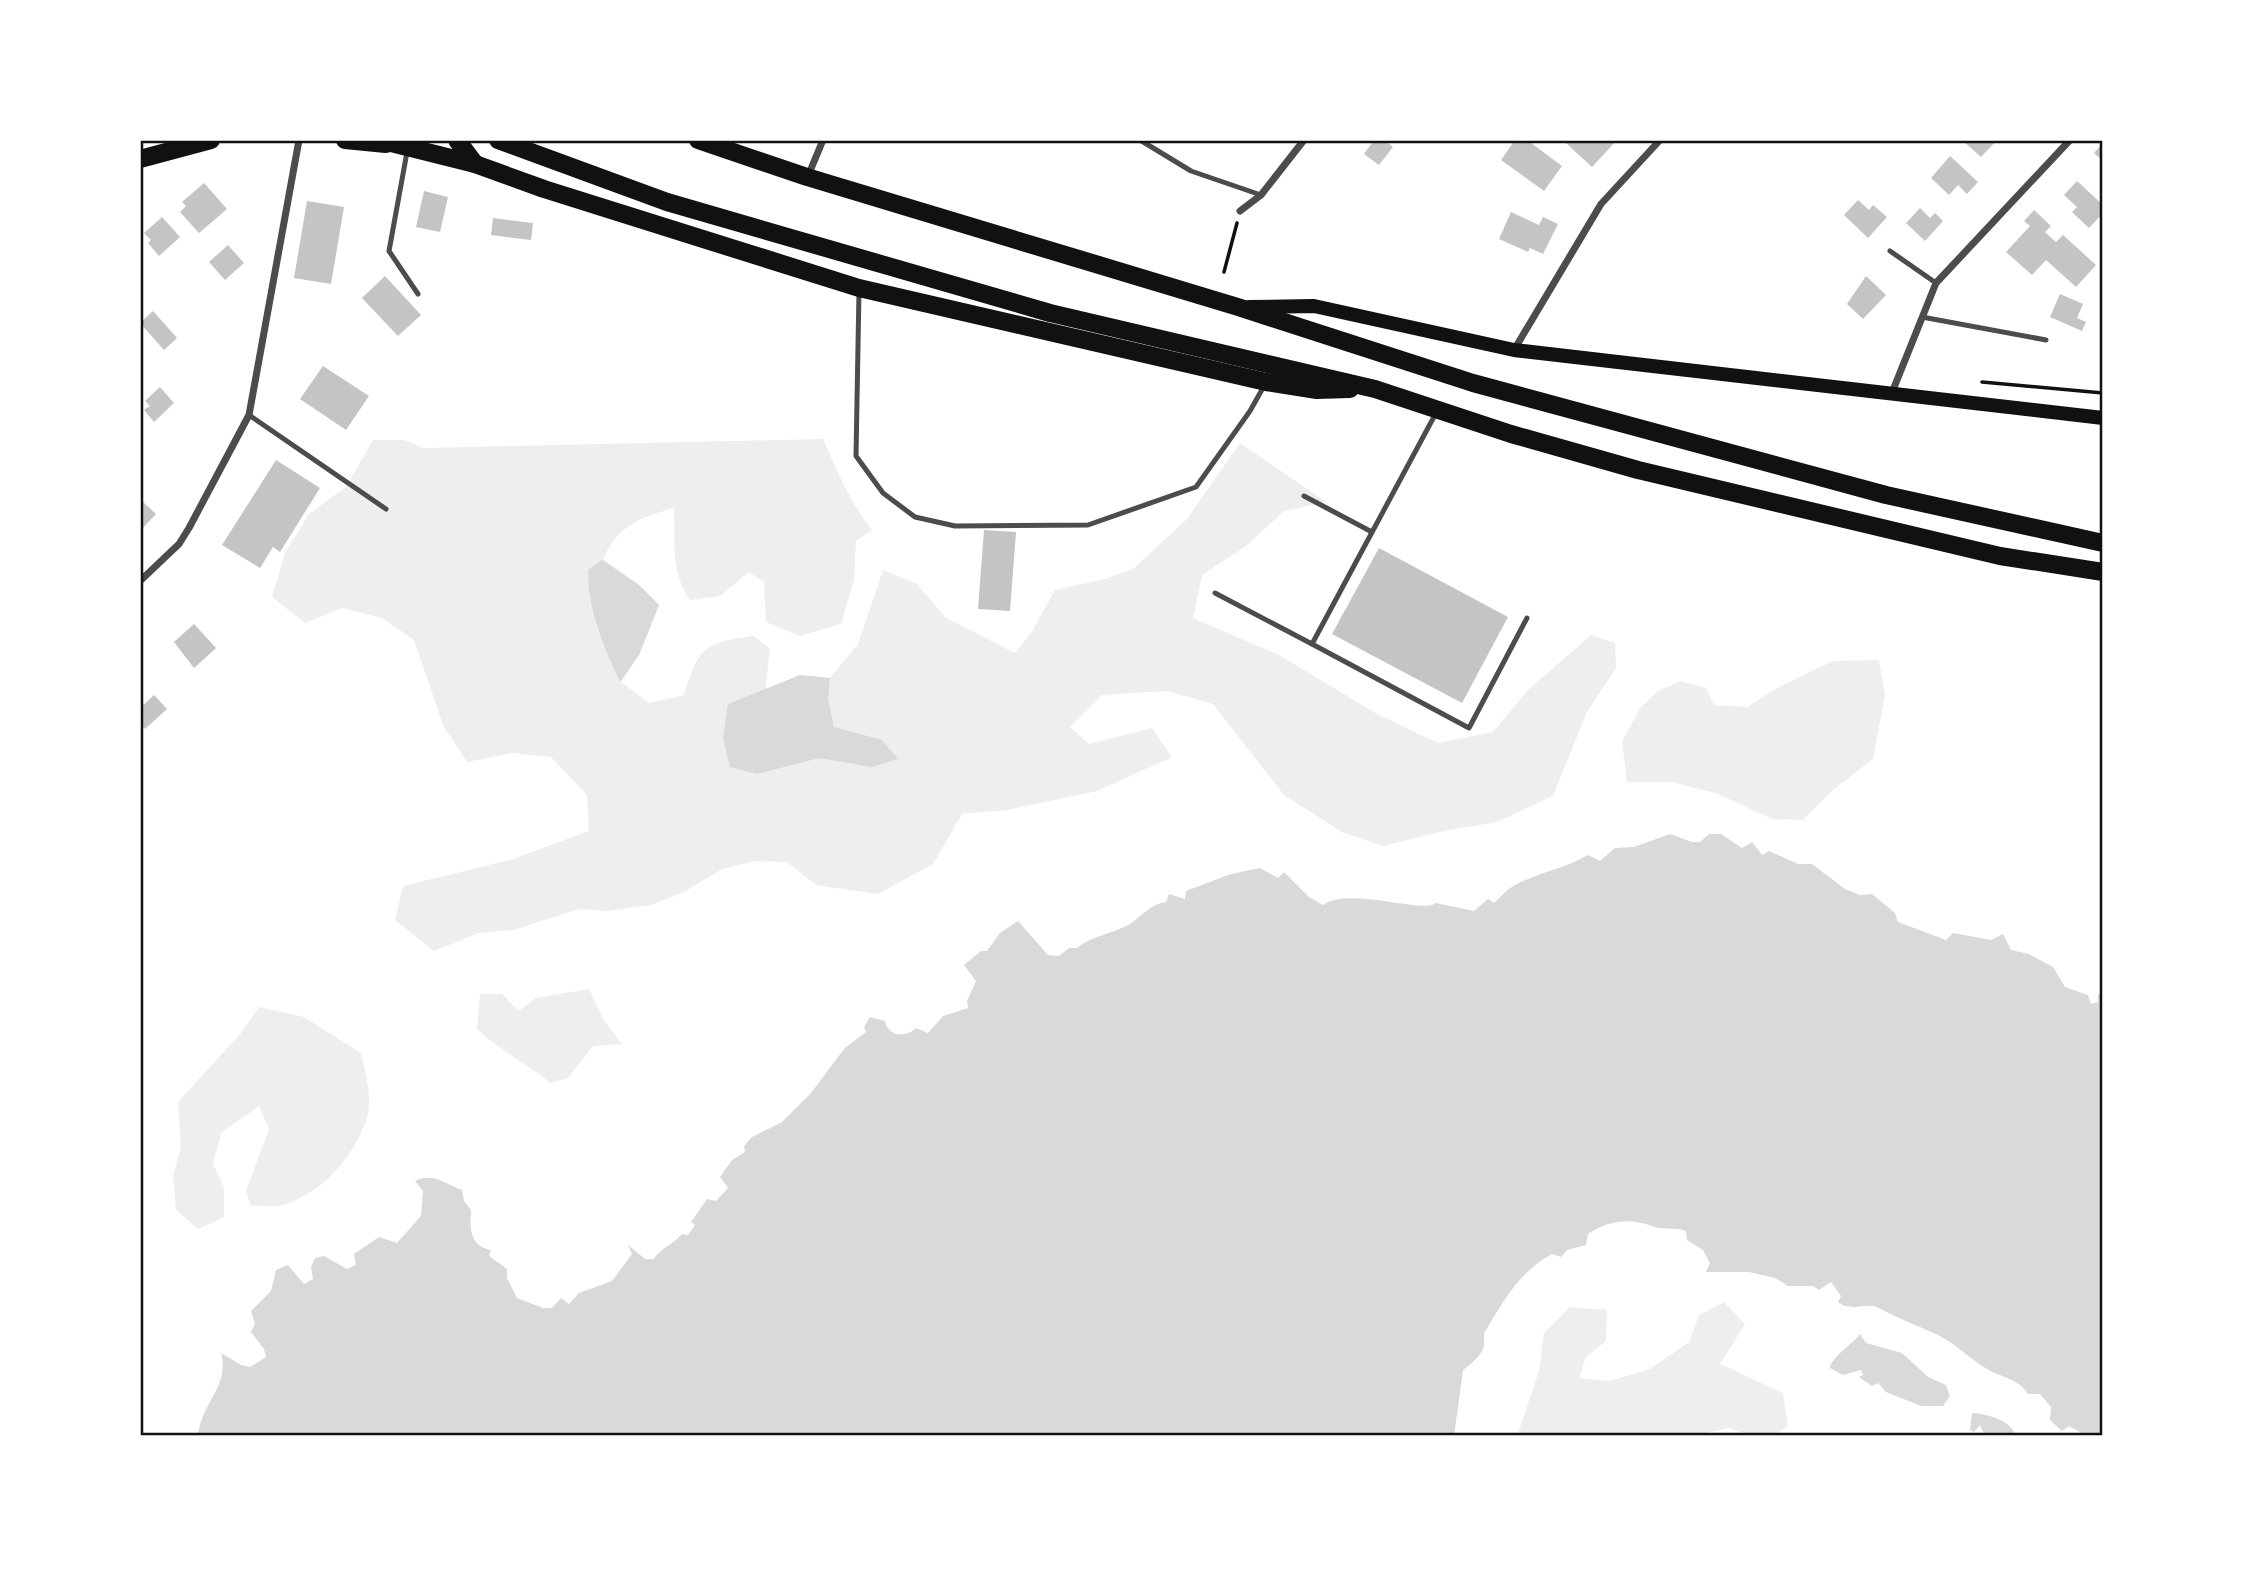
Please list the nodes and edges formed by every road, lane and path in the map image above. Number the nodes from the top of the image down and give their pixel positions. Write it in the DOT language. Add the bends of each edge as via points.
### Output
graph roads {
  1 [pos="156,140"];
  2 [pos="211,140"];
  3 [pos="299,140"];
  4 [pos="345,140"];
  5 [pos="457,140"];
  6 [pos="498,140"];
  7 [pos="698,140"];
  8 [pos="823,140"];
  9 [pos="1140,140"];
  10 [pos="1304,140"];
  11 [pos="1660,140"];
  12 [pos="2070,140"];
  13 [pos="382,142"];
  14 [pos="408,149"];
  15 [pos="140,157"];
  16 [pos="475,164"];
  17 [pos="807,177"];
  18 [pos="1261,195"];
  19 [pos="1240,211"];
  20 [pos="1890,251"];
  21 [pos="1224,272"];
  22 [pos="1936,284"];
  23 [pos="859,288"];
  24 [pos="418,294"];
  25 [pos="1238,307"];
  26 [pos="1922,317"];
  27 [pos="2046,340"];
  28 [pos="1514,350"];
  29 [pos="1266,382"];
  30 [pos="1982,382"];
  31 [pos="1375,388"];
  32 [pos="2103,393"];
  33 [pos="1891,395"];
  34 [pos="1437,410"];
  35 [pos="249,415"];
  36 [pos="2103,418"];
  37 [pos="1304,496"];
  38 [pos="386,509"];
  39 [pos="1372,532"];
  40 [pos="2103,543"];
  41 [pos="2103,572"];
  42 [pos="140,581"];
  43 [pos="1215,593"];
  44 [pos="1527,618"];
  45 [pos="1312,644"];
  1 -- 15 [label="main road"];
  2 -- 15 [label="main road"];
  3 -- 35 [label="street"];
  4 -- 13 [label="main road"];
  5 -- 16 [label="main road"];
  6 -- 31 [label="main road" via="667,202 1050,313"];
  7 -- 17 [label="main road"];
  8 -- 17 [label="street"];
  9 -- 18 [label="lane" via="1191,171"];
  10 -- 18 [label="street"];
  11 -- 28 [label="street" via="1601,204"];
  12 -- 22 [label="street"];
  13 -- 14 [label="main road"];
  14 -- 16 [label="main road"];
  14 -- 24 [label="lane" via="389,251"];
  16 -- 23 [label="main road"];
  17 -- 25 [label="main road"];
  18 -- 19 [label="street"];
  19 -- 21 [label="path"];
  20 -- 22 [label="lane"];
  22 -- 26 [label="street"];
  23 -- 29 [label="main road"];
  23 -- 29 [label="lane" via="856,456 883,494 915,517 955,526 1088,525 1196,487"];
  25 -- 28 [label="main road" via="1314,306"];
  25 -- 40 [label="main road" via="1487,386 1886,495"];
  26 -- 27 [label="lane"];
  26 -- 33 [label="street"];
  28 -- 33 [label="main road"];
  29 -- 31 [label="main road" via="1317,390"];
  30 -- 32 [label="path"];
  31 -- 34 [label="main road"];
  33 -- 36 [label="main road"];
  34 -- 39 [label="lane"];
  34 -- 41 [label="main road" via="1679,480 2000,556"];
  35 -- 38 [label="lane"];
  35 -- 42 [label="street" via="189,528"];
  37 -- 39 [label="lane"];
  39 -- 45 [label="lane"];
  43 -- 45 [label="lane"];
  44 -- 45 [label="lane" via="1469,728"];
}
